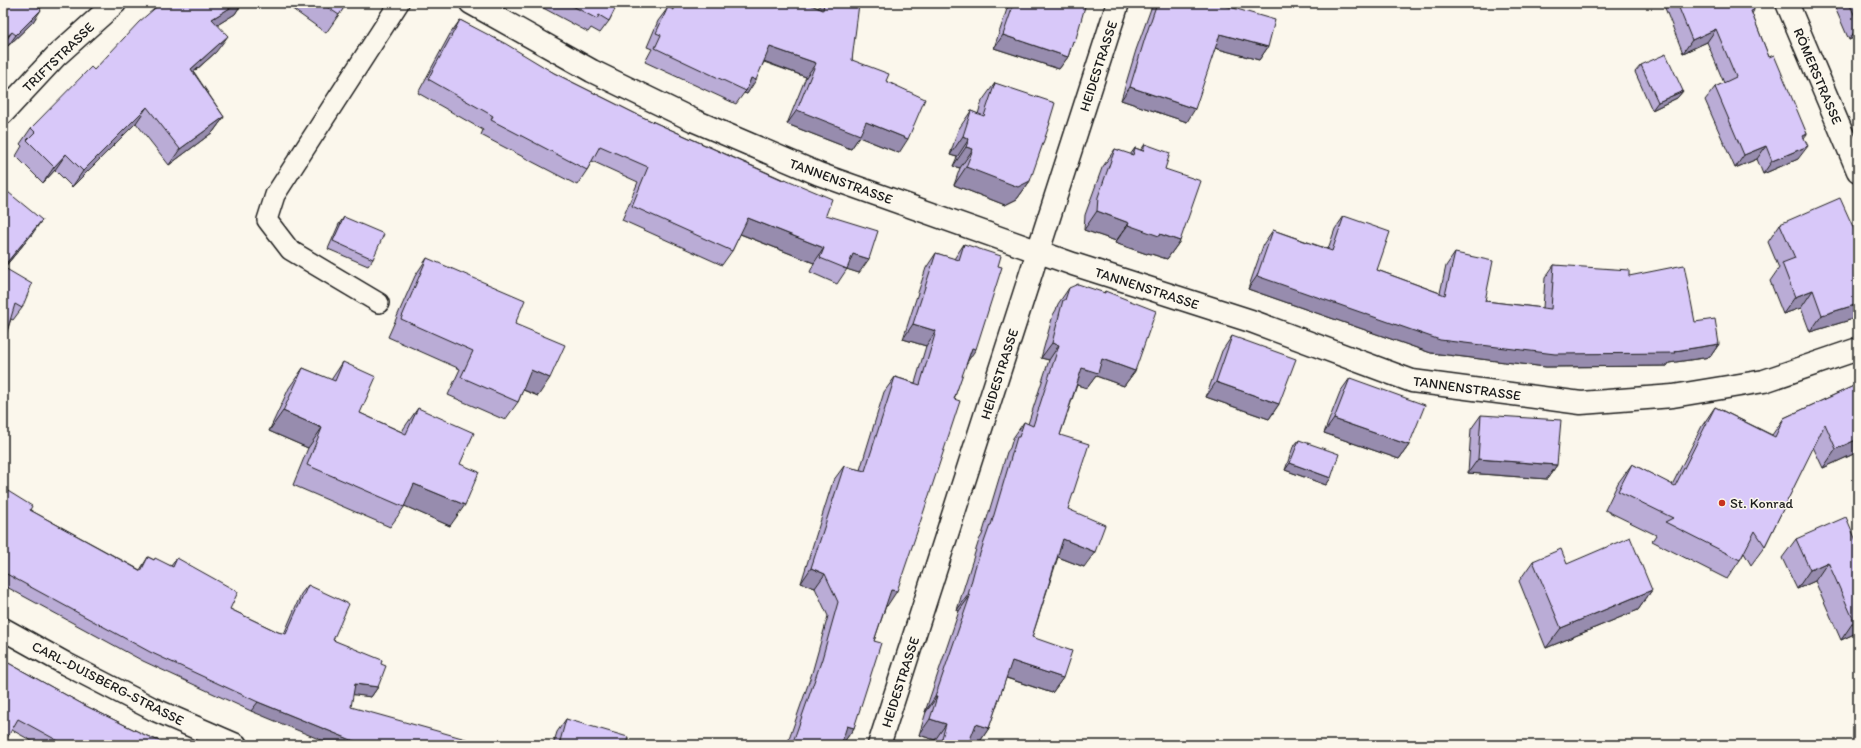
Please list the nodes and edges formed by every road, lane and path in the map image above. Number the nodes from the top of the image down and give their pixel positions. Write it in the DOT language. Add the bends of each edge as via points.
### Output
graph roads {
  1 [pos="115,3"];
  2 [pos="399,3"];
  3 [pos="471,3"];
  4 [pos="1118,3"];
  5 [pos="1787,3"];
  6 [pos="3,113"];
  7 [pos="1858,171"];
  8 [pos="1039,251"];
  9 [pos="379,303"];
  10 [pos="1858,349"];
  11 [pos="3,628"];
  12 [pos="236,745"];
  13 [pos="880,745"];
  1 -- 6 [label="street, TRIFTSTRASSE" via="56,56"];
  2 -- 9 [label="lane" via="275,195 267,220 290,250"];
  3 -- 8 [label="street, TANNENSTRASSE" via="592,71 694,121 819,174"];
  4 -- 8 [label="street, HEIDESTRASSE"];
  5 -- 7 [label="street, RÖMERSTRASSE"];
  8 -- 10 [label="street, TANNENSTRASSE" via="1251,321 1412,381 1581,403 1673,396 1764,381"];
  8 -- 13 [label="street, HEIDESTRASSE"];
  11 -- 12 [label="street, CARL-DUISBERG-STRASSE" via="154,709"];
}
